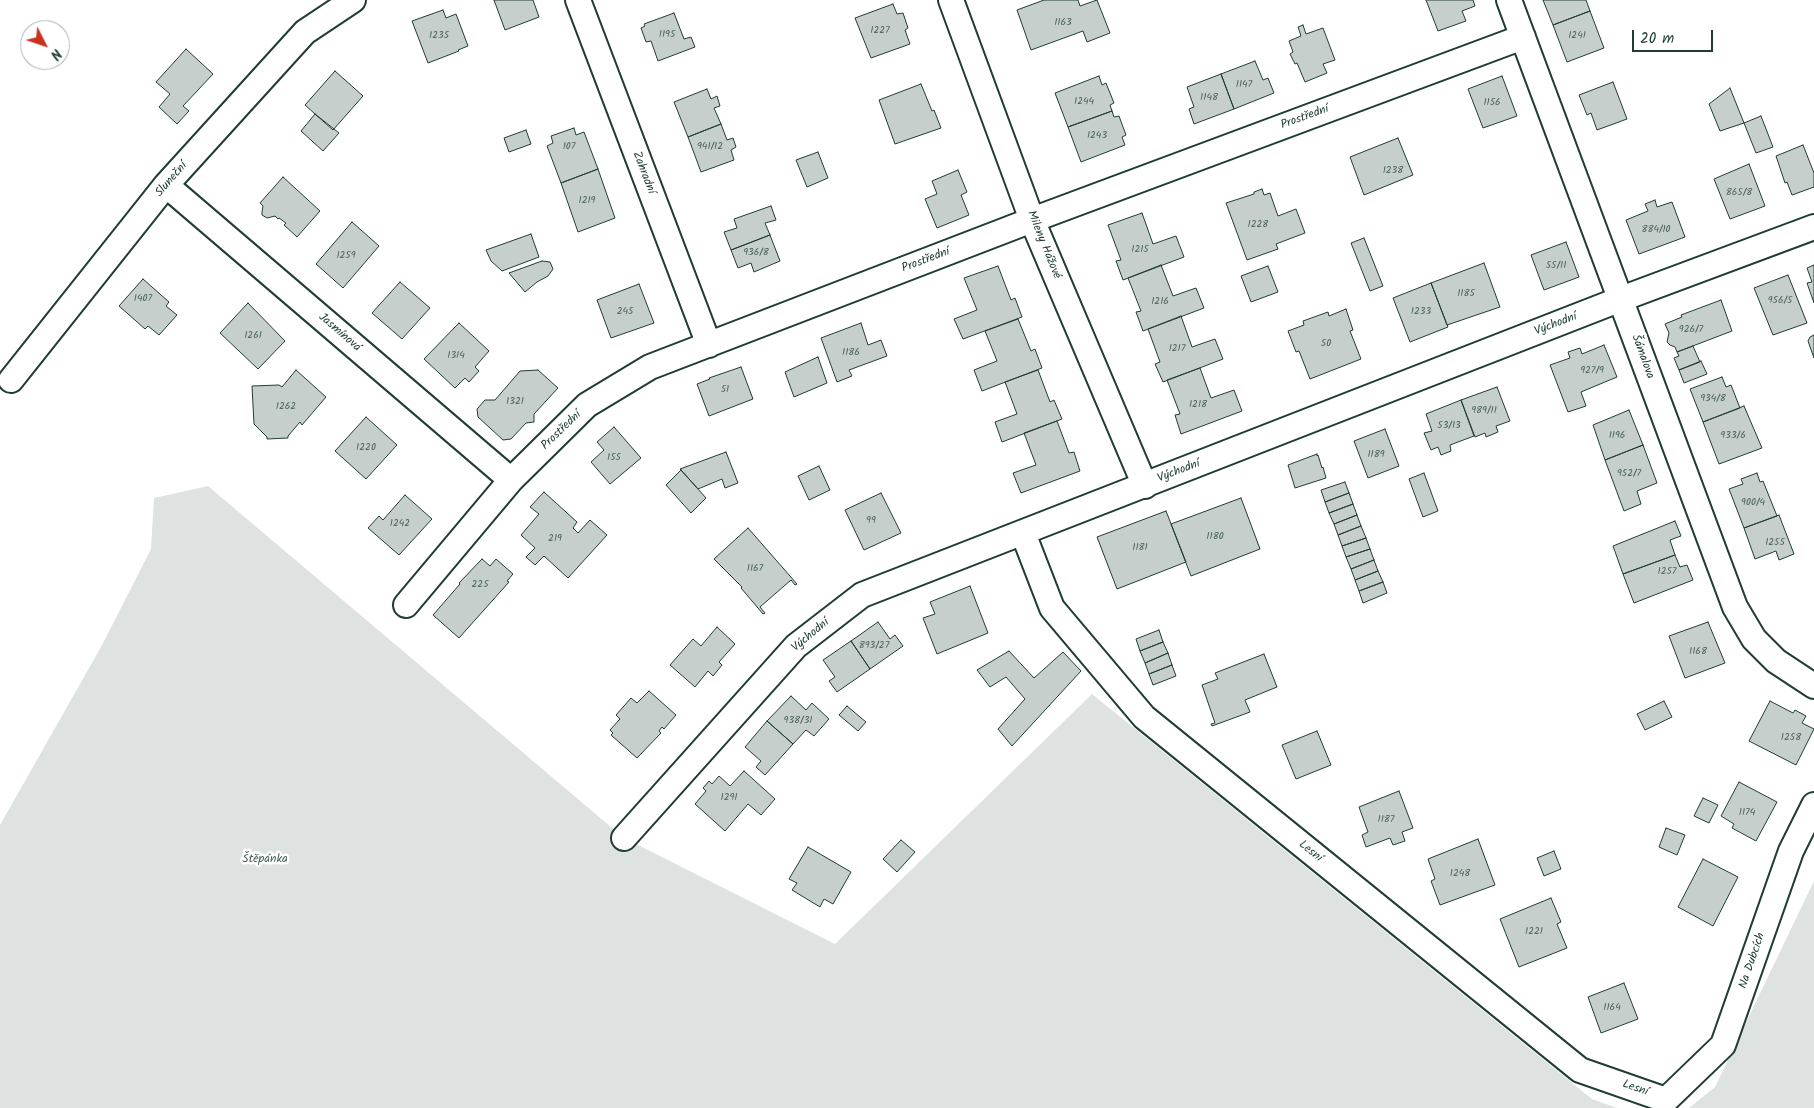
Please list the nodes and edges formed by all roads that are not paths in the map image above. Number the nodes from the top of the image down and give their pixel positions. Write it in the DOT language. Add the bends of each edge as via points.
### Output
graph roads {
  1 [pos="353,0"];
  2 [pos="578,0"];
  3 [pos="951,0"];
  4 [pos="1509,0"];
  5 [pos="1523,37"];
  6 [pos="166,185"];
  7 [pos="1032,220"];
  8 [pos="1814,227"];
  9 [pos="1621,299"];
  10 [pos="709,345"];
  11 [pos="11,380"];
  12 [pos="511,480"];
  13 [pos="1145,486"];
  14 [pos="1023,533"];
  15 [pos="406,605"];
  16 [pos="1814,686"];
  17 [pos="1814,805"];
  18 [pos="624,838"];
  19 [pos="1666,1100"];
  1 -- 6 [label="street, Sluneční" via="305,32"];
  2 -- 10 [label="street, Zahradní"];
  3 -- 7 [label="street, Mileny Hážové"];
  4 -- 5 [label="street, Šámalova"];
  5 -- 7 [label="street, Prostřední"];
  5 -- 9 [label="street, Šámalova"];
  6 -- 11 [label="street, Sluneční"];
  6 -- 12 [label="street, Jasmínová"];
  7 -- 10 [label="street, Prostřední"];
  7 -- 13 [label="street, Mileny Hážové"];
  8 -- 9 [label="street, Východní"];
  9 -- 13 [label="street, Východní"];
  9 -- 16 [label="street, Šámalova" via="1735,607 1754,639 1776,661"];
  10 -- 12 [label="street, Prostřední" via="650,367 587,406"];
  12 -- 15 [label="street, Prostřední"];
  13 -- 14 [label="street, Východní"];
  14 -- 18 [label="street, Východní" via="862,595 854,601 796,646"];
  14 -- 19 [label="street, Lesní" via="1052,608 1144,717 1580,1070"];
  17 -- 19 [label="street, Na Dubcích" via="1791,851 1723,1045"];
}
